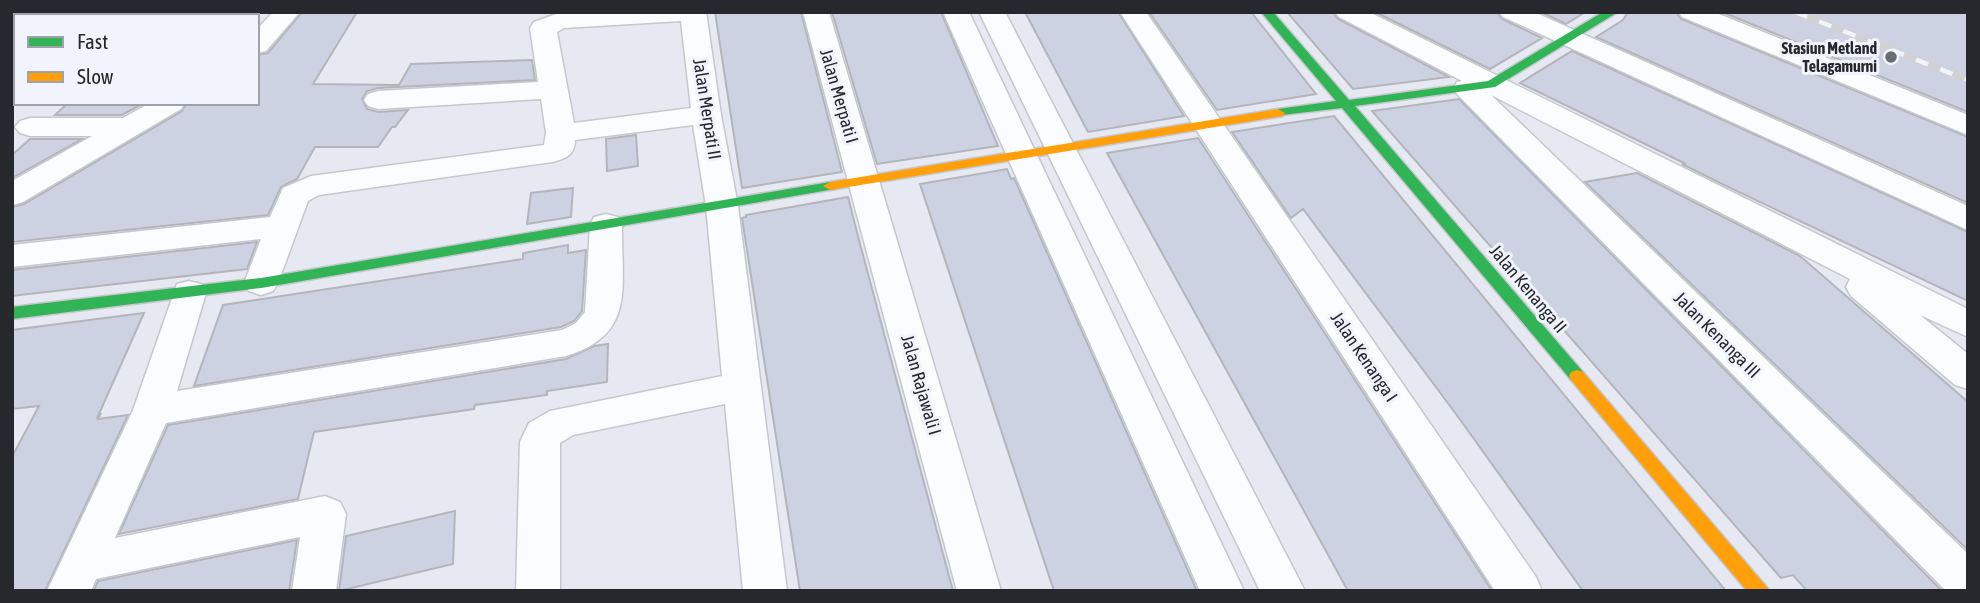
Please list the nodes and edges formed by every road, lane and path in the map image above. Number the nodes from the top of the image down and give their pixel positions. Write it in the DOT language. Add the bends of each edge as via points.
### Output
graph roads {
  1 [pos="287,12"];
  2 [pos="693,12"];
  3 [pos="816,12"];
  4 [pos="956,12"];
  5 [pos="992,12"];
  6 [pos="1133,12"];
  7 [pos="1267,12"];
  8 [pos="1348,12"];
  9 [pos="1512,12"];
  10 [pos="1612,12"];
  11 [pos="1691,12"];
  12 [pos="1569,38"];
  13 [pos="259,43"];
  14 [pos="1479,86"];
  15 [pos="554,90"];
  16 [pos="378,100"];
  17 [pos="1344,102"];
  18 [pos="167,105"];
  19 [pos="706,115"];
  20 [pos="1208,124"];
  21 [pos="1968,126"];
  22 [pos="30,127"];
  23 [pos="128,127"];
  24 [pos="561,133"];
  25 [pos="1060,148"];
  26 [pos="1021,154"];
  27 [pos="863,180"];
  28 [pos="12,195"];
  29 [pos="722,206"];
  30 [pos="1968,219"];
  31 [pos="606,225"];
  32 [pos="282,226"];
  33 [pos="1818,249"];
  34 [pos="12,256"];
  35 [pos="261,282"];
  36 [pos="189,293"];
  37 [pos="12,313"];
  38 [pos="1968,324"];
  39 [pos="1968,375"];
  40 [pos="743,386"];
  41 [pos="152,410"];
  42 [pos="75,577"];
  43 [pos="1968,583"];
  44 [pos="314,591"];
  45 [pos="538,591"];
  46 [pos="765,591"];
  47 [pos="979,591"];
  48 [pos="1222,591"];
  49 [pos="1283,591"];
  50 [pos="1520,591"];
  51 [pos="1760,591"];
  1 -- 13 [label="street"];
  2 -- 15 [label="street" via="546,25"];
  2 -- 19 [label="street, Jalan Merpati II"];
  3 -- 27 [label="street, Jalan Merpati I"];
  4 -- 26 [label="street"];
  5 -- 25 [label="street"];
  6 -- 20 [label="street, Jalan Kenanga I"];
  7 -- 17 [label="street, Jalan Kenanga II"];
  8 -- 14 [label="street"];
  9 -- 12 [label="street"];
  10 -- 12 [label="street"];
  11 -- 21 [label="street"];
  12 -- 14 [label="street"];
  12 -- 30 [label="street"];
  14 -- 17 [label="street"];
  14 -- 33 [label="street"];
  14 -- 43 [label="street, Jalan Kenanga III"];
  15 -- 16 [label="street"];
  15 -- 24 [label="street"];
  17 -- 20 [label="street"];
  17 -- 51 [label="street, Jalan Kenanga II"];
  18 -- 23 [label="street"];
  19 -- 24 [label="street"];
  19 -- 29 [label="street, Jalan Merpati II"];
  20 -- 25 [label="street"];
  20 -- 50 [label="street, Jalan Kenanga I"];
  22 -- 23 [label="street"];
  23 -- 28 [label="street"];
  24 -- 32 [label="street" via="559,148 552,153 311,186 294,195"];
  25 -- 26 [label="street"];
  25 -- 49 [label="street"];
  26 -- 27 [label="street"];
  26 -- 48 [label="street"];
  27 -- 29 [label="street"];
  27 -- 47 [label="street, Jalan Rajawali I"];
  29 -- 31 [label="street"];
  29 -- 40 [label="street, Jalan Merpati II"];
  31 -- 35 [label="street"];
  31 -- 41 [label="street" via="603,313 582,338"];
  32 -- 34 [label="street"];
  32 -- 35 [label="street"];
  33 -- 38 [label="street"];
  33 -- 39 [label="street"];
  35 -- 36 [label="street"];
  36 -- 37 [label="street"];
  36 -- 41 [label="street"];
  40 -- 45 [label="street" via="564,422 544,434 540,442"];
  40 -- 46 [label="street, Jalan Merpati II"];
  41 -- 42 [label="street"];
  42 -- 44 [label="street" via="325,514"];
}
